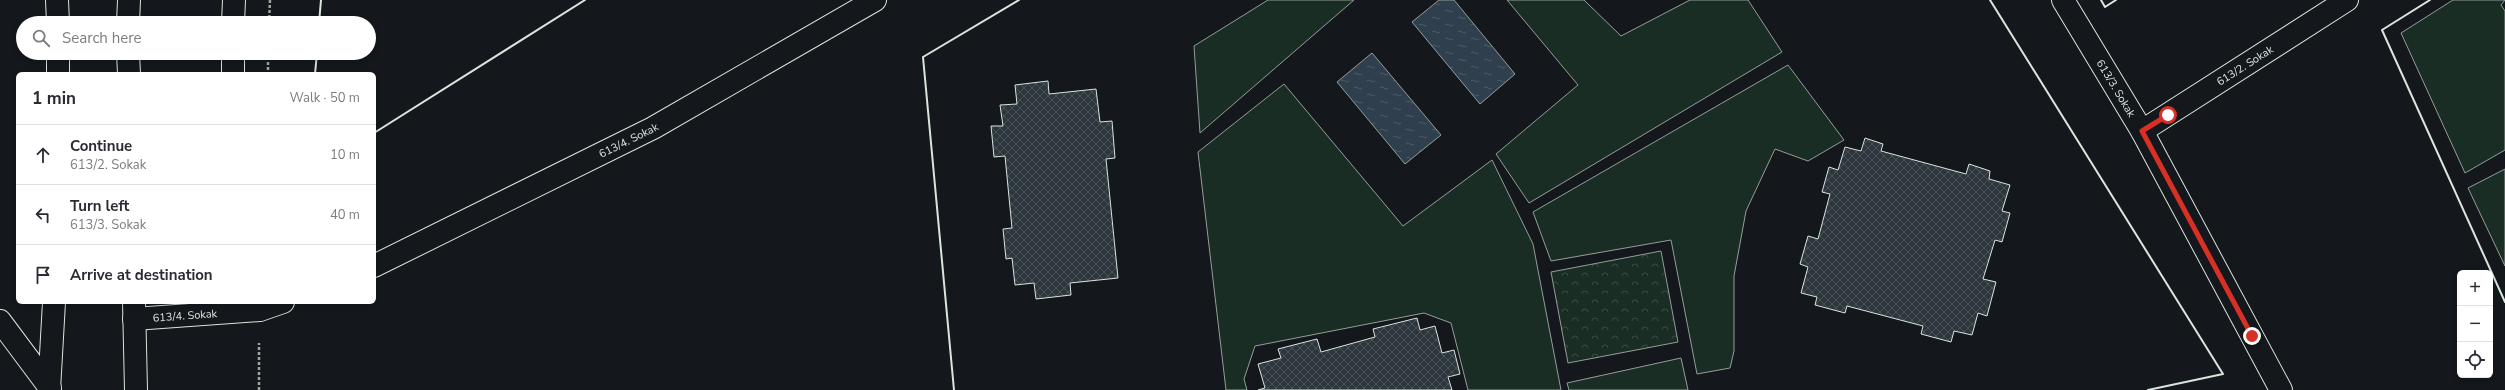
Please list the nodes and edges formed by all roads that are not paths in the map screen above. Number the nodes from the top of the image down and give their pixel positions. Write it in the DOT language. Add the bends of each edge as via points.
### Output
graph roads {
  1 [pos="57,0"];
  2 [pos="129,0"];
  3 [pos="234,0"];
  4 [pos="875,0"];
  5 [pos="2063,0"];
  6 [pos="2347,0"];
  7 [pos="58,16"];
  8 [pos="128,16"];
  9 [pos="233,16"];
  10 [pos="58,60"];
  11 [pos="128,60"];
  12 [pos="233,60"];
  13 [pos="58,72"];
  14 [pos="128,72"];
  15 [pos="233,72"];
  16 [pos="2142,131"];
  17 [pos="376,265"];
  18 [pos="54,304"];
  19 [pos="277,304"];
  20 [pos="137,308"];
  21 [pos="0,321"];
  22 [pos="50,389"];
  23 [pos="136,390"];
  24 [pos="2281,390"];
  1 -- 7 [label="street"];
  2 -- 8 [label="street"];
  3 -- 9 [label="street"];
  4 -- 17 [label="street, 613/4. Sokak" via="653,128"];
  5 -- 16 [label="street, 613/3. Sokak"];
  6 -- 16 [label="street, 613/2. Sokak"];
  10 -- 13 [label="street"];
  11 -- 14 [label="street"];
  12 -- 15 [label="street"];
  16 -- 24 [label="street, 613/3. Sokak"];
  18 -- 22 [label="street"];
  19 -- 20 [label="street, 613/4. Sokak" via="260,310"];
  20 -- 23 [label="street"];
  21 -- 22 [label="street"];
}
